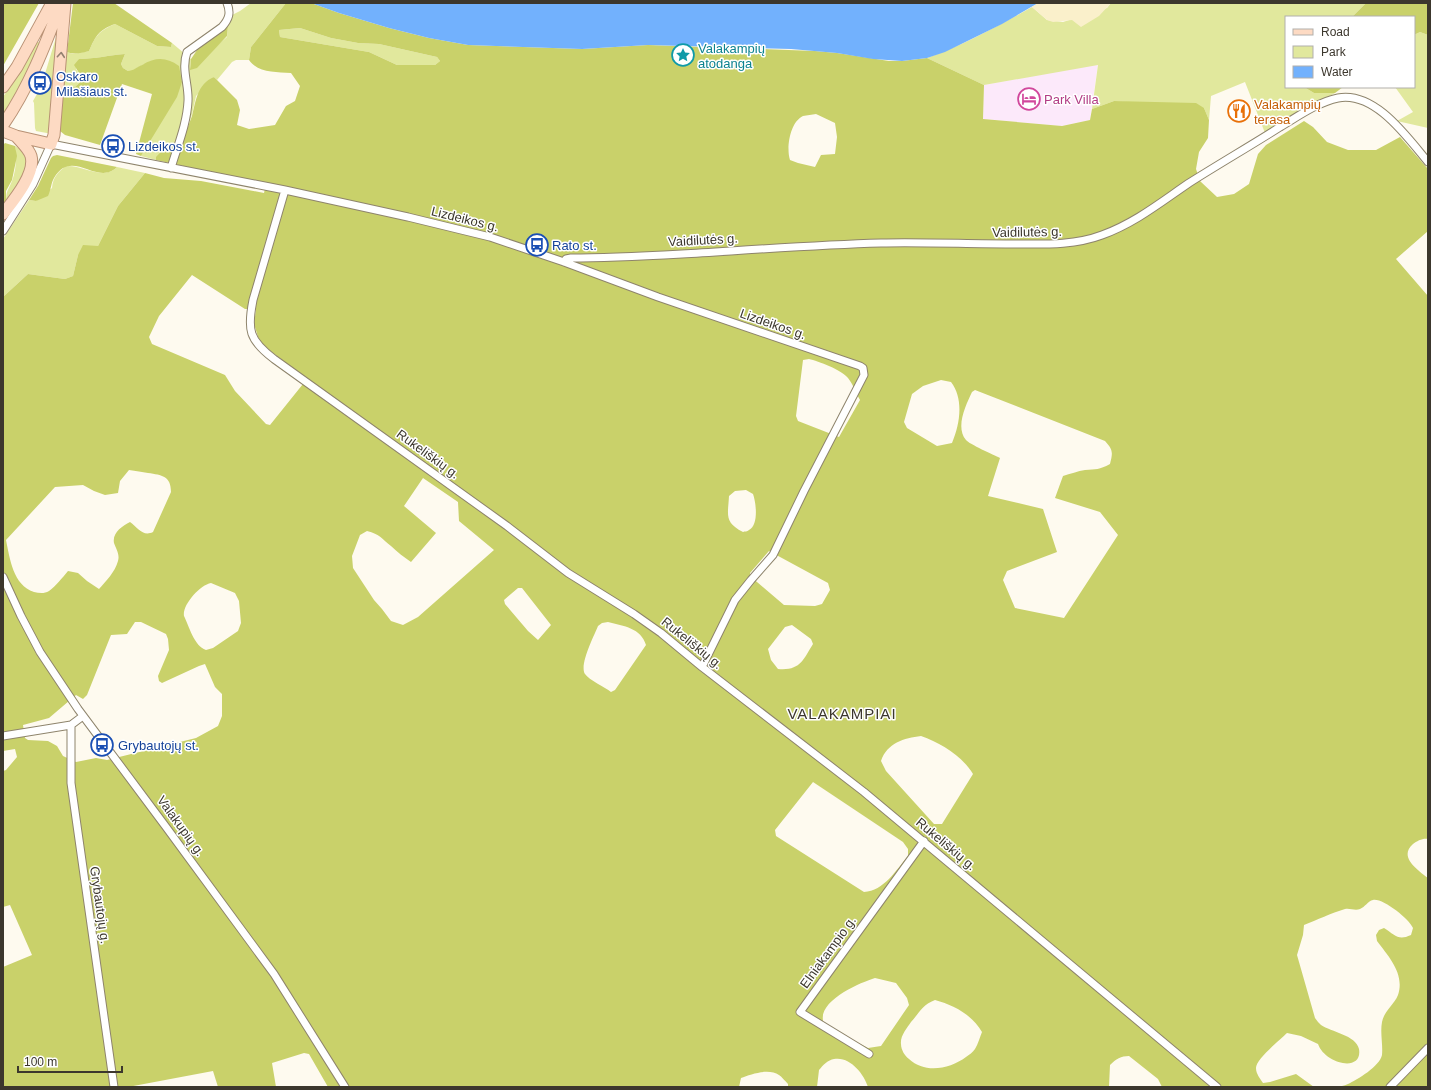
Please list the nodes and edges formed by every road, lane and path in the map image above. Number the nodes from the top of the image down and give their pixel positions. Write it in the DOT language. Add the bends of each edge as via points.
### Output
graph roads {
  1 [pos="52,3"];
  2 [pos="61,3"];
  3 [pos="65,3"];
  4 [pos="227,3"];
  5 [pos="17,67"];
  6 [pos="3,77"];
  7 [pos="3,87"];
  8 [pos="3,125"];
  9 [pos="3,131"];
  10 [pos="16,136"];
  11 [pos="51,144"];
  12 [pos="1428,162"];
  13 [pos="171,168"];
  14 [pos="23,185"];
  15 [pos="285,190"];
  16 [pos="15,213"];
  17 [pos="3,214"];
  18 [pos="3,231"];
  19 [pos="564,262"];
  20 [pos="3,577"];
  21 [pos="702,667"];
  22 [pos="83,716"];
  23 [pos="71,725"];
  24 [pos="3,736"];
  25 [pos="924,841"];
  26 [pos="1428,1048"];
  27 [pos="869,1054"];
  28 [pos="114,1087"];
  29 [pos="345,1087"];
  30 [pos="1217,1087"];
  31 [pos="1390,1087"];
  1 -- 5 [label="main road"];
  2 -- 8 [label="main road" via="33,73"];
  11 -- 3 [label="main road, one-way" via="54,135"];
  4 -- 13 [label="street" via="230,10 227,22 187,52 184,66 188,101 186,120"];
  5 -- 6 [label="main road"];
  5 -- 7 [label="main road"];
  9 -- 10 [label="main road"];
  10 -- 11 [label="main road"];
  10 -- 14 [label="main road" via="31,155 32,163"];
  11 -- 13 [label="street, Lizdeikos g."];
  11 -- 16 [label="street" via="33,184"];
  12 -- 19 [label="street, Vaidilutės g." via="1381,111 1360,100 1338,98 1310,109 1132,222 1086,240 1051,244 819,244 571,258"];
  13 -- 15 [label="street, Lizdeikos g."];
  14 -- 16 [label="street"];
  14 -- 17 [label="main road"];
  15 -- 19 [label="street, Lizdeikos g." via="490,237"];
  15 -- 21 [label="street, Rukeliškių g." via="253,300 251,331 257,345 568,573 661,633"];
  16 -- 18 [label="street"];
  19 -- 21 [label="street, Lizdeikos g." via="863,368 864,375 773,555 735,600"];
  20 -- 22 [label="street, Valakupių g." via="40,652"];
  21 -- 25 [label="street, Rukeliškių g."];
  22 -- 23 [label="street"];
  22 -- 29 [label="street, Valakupių g." via="274,974"];
  23 -- 24 [label="street"];
  23 -- 28 [label="street, Grybautojų g." via="71,783"];
  25 -- 27 [label="street, Elniakampio g." via="800,1012"];
  25 -- 30 [label="street, Rukeliškių g."];
  26 -- 31 [label="street"];
}
